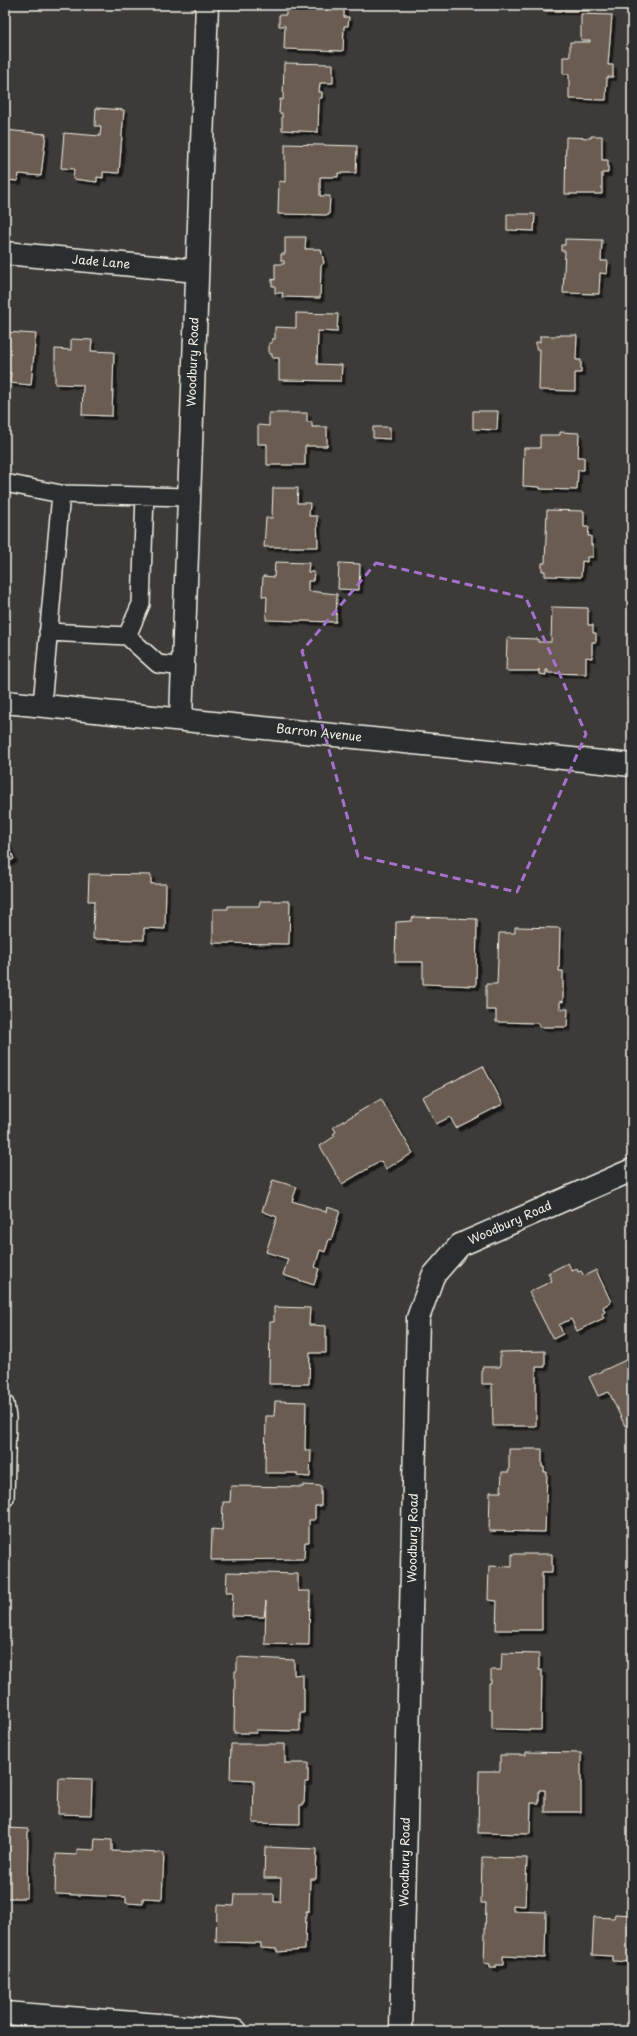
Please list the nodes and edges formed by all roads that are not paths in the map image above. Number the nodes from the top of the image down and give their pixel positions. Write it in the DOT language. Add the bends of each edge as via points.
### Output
graph roads {
  1 [pos="207,5"];
  2 [pos="5,253"];
  3 [pos="197,271"];
  4 [pos="5,483"];
  5 [pos="61,494"];
  6 [pos="145,496"];
  7 [pos="189,497"];
  8 [pos="48,632"];
  9 [pos="127,636"];
  10 [pos="184,667"];
  11 [pos="5,702"];
  12 [pos="42,705"];
  13 [pos="181,719"];
  14 [pos="632,765"];
  15 [pos="632,1170"];
  16 [pos="5,1404"];
  17 [pos="5,1498"];
  18 [pos="5,2013"];
  19 [pos="236,2031"];
  20 [pos="401,2031"];
  1 -- 3 [label="street, Woodbury Road"];
  2 -- 3 [label="street, Jade Lane"];
  3 -- 7 [label="street, Woodbury Road"];
  4 -- 5 [label="lane"];
  5 -- 6 [label="lane"];
  5 -- 8 [label="lane"];
  6 -- 7 [label="lane"];
  6 -- 9 [label="lane" via="141,604"];
  7 -- 10 [label="street, Woodbury Road"];
  8 -- 9 [label="lane"];
  8 -- 12 [label="lane"];
  9 -- 10 [label="lane" via="158,664"];
  10 -- 13 [label="street, Woodbury Road"];
  11 -- 12 [label="street, Barron Avenue"];
  12 -- 13 [label="street, Barron Avenue"];
  13 -- 14 [label="street, Barron Avenue"];
  15 -- 20 [label="street, Woodbury Road" via="460,1245 433,1276 418,1318"];
  16 -- 17 [label="lane" via="8,1418"];
  18 -- 19 [label="street"];
}
